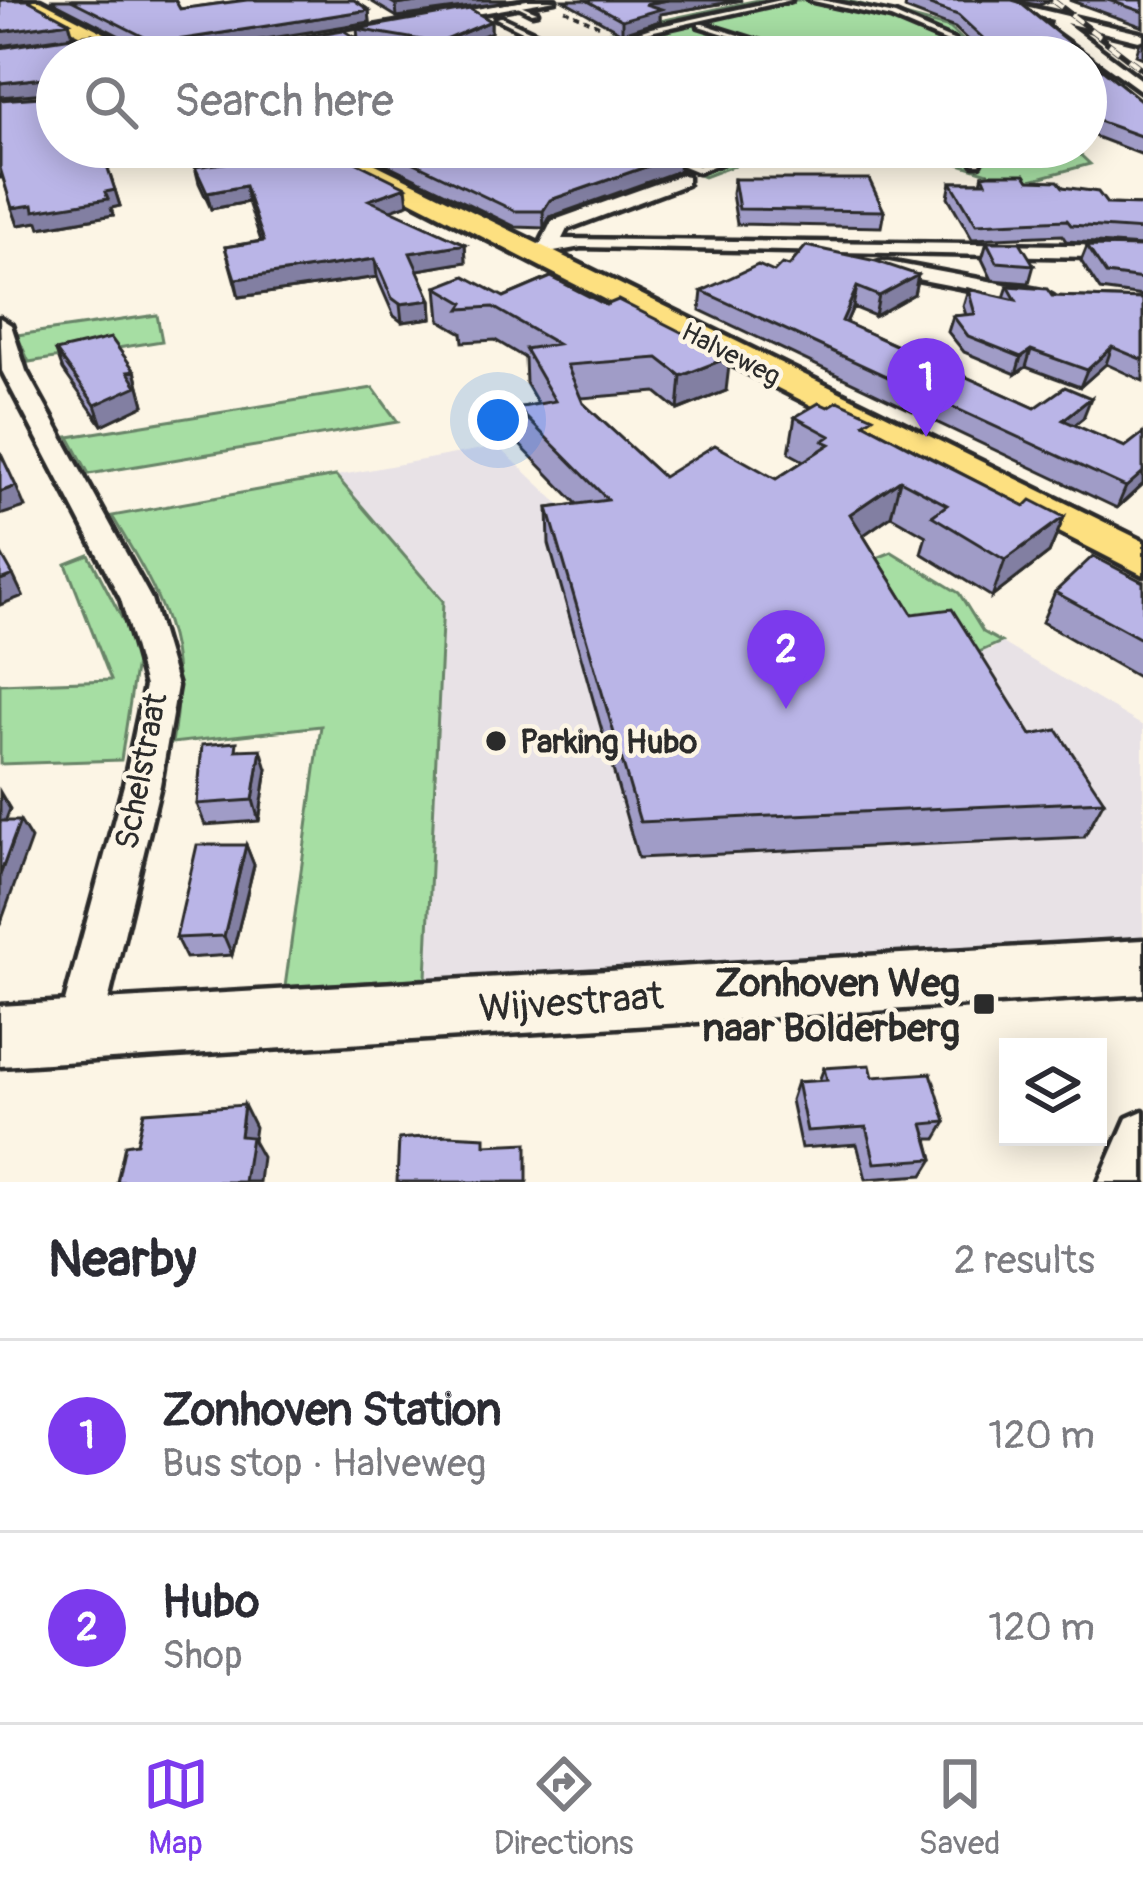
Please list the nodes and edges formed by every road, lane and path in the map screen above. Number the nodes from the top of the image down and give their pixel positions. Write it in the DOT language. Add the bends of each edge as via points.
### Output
graph roads {
  1 [pos="26,0"];
  2 [pos="788,0"];
  3 [pos="812,0"];
  4 [pos="985,0"];
  5 [pos="1065,0"];
  6 [pos="550,2"];
  7 [pos="520,5"];
  8 [pos="365,8"];
  9 [pos="534,12"];
  10 [pos="1052,16"];
  11 [pos="499,18"];
  12 [pos="699,24"];
  13 [pos="393,26"];
  14 [pos="1143,26"];
  15 [pos="1107,29"];
  16 [pos="616,34"];
  17 [pos="84,36"];
  18 [pos="330,36"];
  19 [pos="536,36"];
  20 [pos="636,36"];
  21 [pos="738,36"];
  22 [pos="941,36"];
  23 [pos="1077,36"];
  24 [pos="1143,38"];
  25 [pos="1107,60"];
  26 [pos="1143,88"];
  27 [pos="366,168"];
  28 [pos="681,180"];
  29 [pos="538,247"];
  30 [pos="826,248"];
  31 [pos="1143,252"];
  32 [pos="1060,298"];
  33 [pos="0,325"];
  34 [pos="1143,560"];
  35 [pos="1143,967"];
  36 [pos="79,1031"];
  37 [pos="0,1036"];
  38 [pos="1143,1134"];
  39 [pos="1124,1182"];
  1 -- 17 [label="main road"];
  2 -- 12 [label="lane"];
  3 -- 22 [label="lane"];
  4 -- 10 [label="street"];
  5 -- 15 [label="street"];
  6 -- 7 [label="street"];
  6 -- 16 [label="path"];
  7 -- 9 [label="lane"];
  7 -- 13 [label="street"];
  8 -- 13 [label="street"];
  10 -- 15 [label="street"];
  10 -- 23 [label="street"];
  11 -- 19 [label="lane"];
  12 -- 20 [label="lane"];
  12 -- 21 [label="lane"];
  13 -- 18 [label="street"];
  14 -- 15 [label="street"];
  15 -- 24 [label="street"];
  25 -- 26 [label="street"];
  27 -- 29 [label="main road, Halveweg"];
  28 -- 29 [label="street" via="559,225"];
  29 -- 30 [label="street"];
  29 -- 34 [label="main road, Halveweg"];
  30 -- 31 [label="street"];
  30 -- 32 [label="street" via="979,289"];
  33 -- 36 [label="street, Schelstraat" via="14,371 136,599 161,686"];
  35 -- 36 [label="street, Wijvestraat"];
  36 -- 37 [label="street, Wijvestraat"];
  38 -- 39 [label="street"];
}
